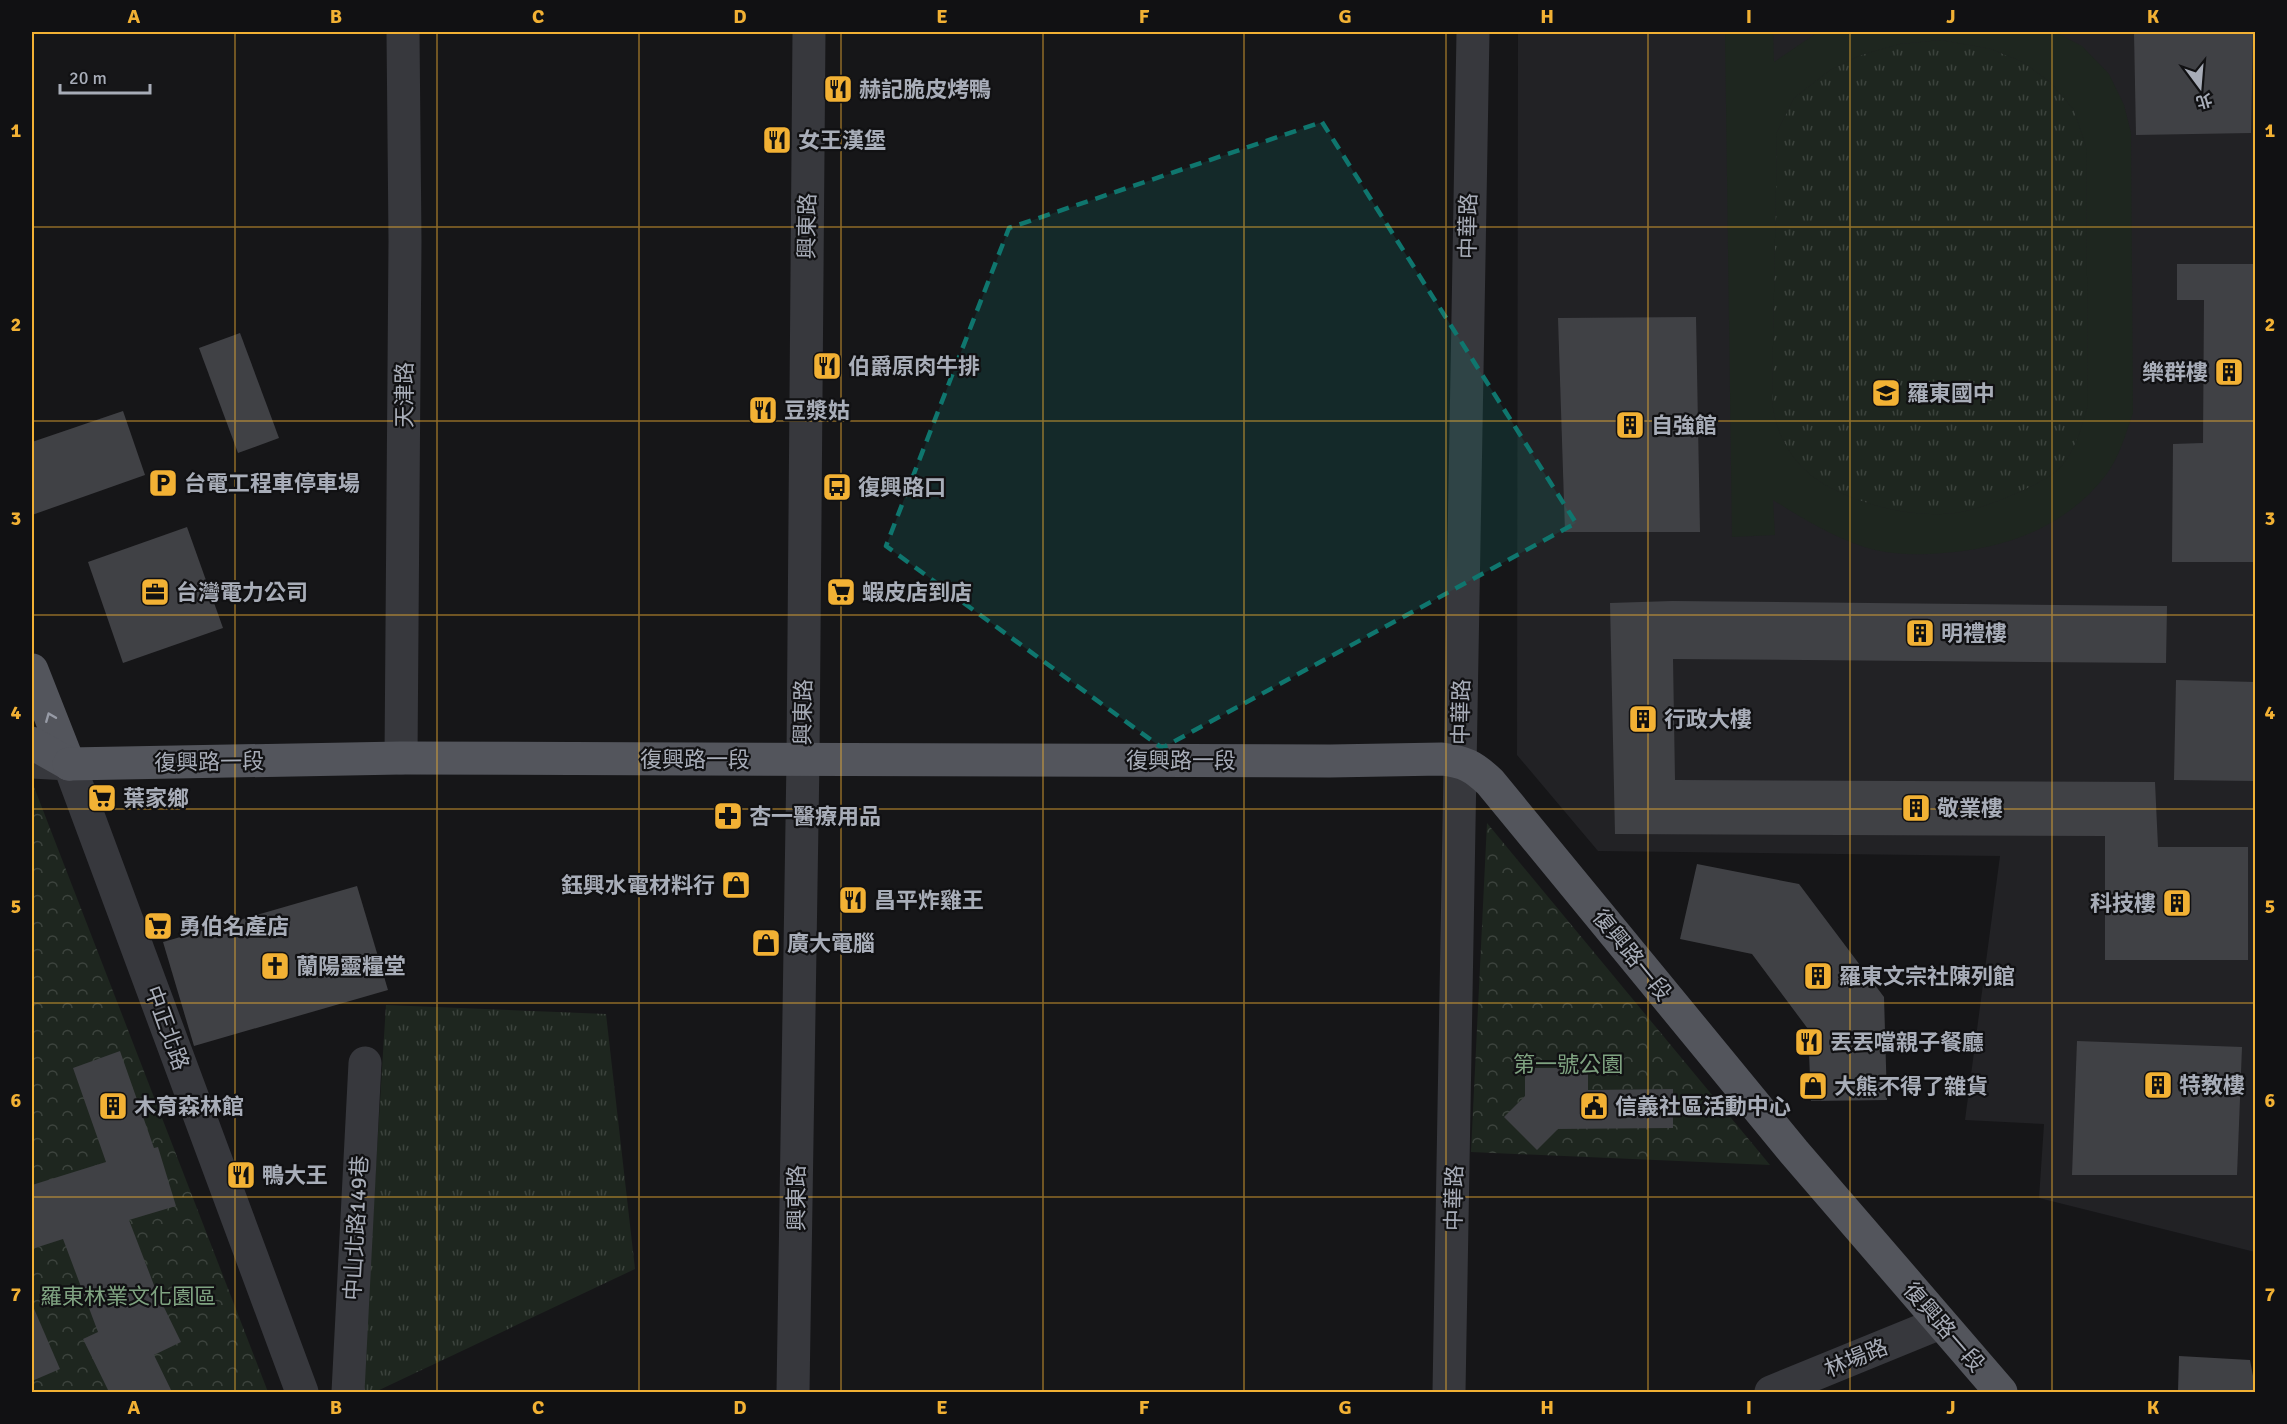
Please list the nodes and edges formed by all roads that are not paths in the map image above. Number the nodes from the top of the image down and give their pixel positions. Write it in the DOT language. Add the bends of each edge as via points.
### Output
graph roads {
  1 [pos="403,32"];
  2 [pos="809,32"];
  3 [pos="1473,32"];
  4 [pos="32,670"];
  5 [pos="32,743"];
  6 [pos="401,758"];
  7 [pos="803,759"];
  8 [pos="1460,761"];
  9 [pos="32,762"];
  10 [pos="69,764"];
  11 [pos="365,1063"];
  12 [pos="1940,1323"];
  13 [pos="302,1392"];
  14 [pos="348,1392"];
  15 [pos="794,1392"];
  16 [pos="1449,1392"];
  17 [pos="1772,1392"];
  18 [pos="2001,1392"];
  1 -- 6 [label="street, 天津路"];
  2 -- 7 [label="street, 興東路"];
  3 -- 8 [label="street, 中華路"];
  10 -- 4 [label="main road, 中正北路, one-way"];
  5 -- 10 [label="main road"];
  6 -- 7 [label="main road, 復興路一段"];
  6 -- 10 [label="main road, 復興路一段"];
  7 -- 8 [label="main road, 復興路一段"];
  7 -- 15 [label="street, 興東路"];
  8 -- 12 [label="main road, 復興路一段" via="1474,767 1490,782"];
  8 -- 16 [label="street, 中華路"];
  9 -- 10 [label="street"];
  10 -- 13 [label="street, 中正北路"];
  11 -- 14 [label="street, 中山北路149巷"];
  12 -- 17 [label="street, 林場路"];
  12 -- 18 [label="main road, 復興路一段"];
}
